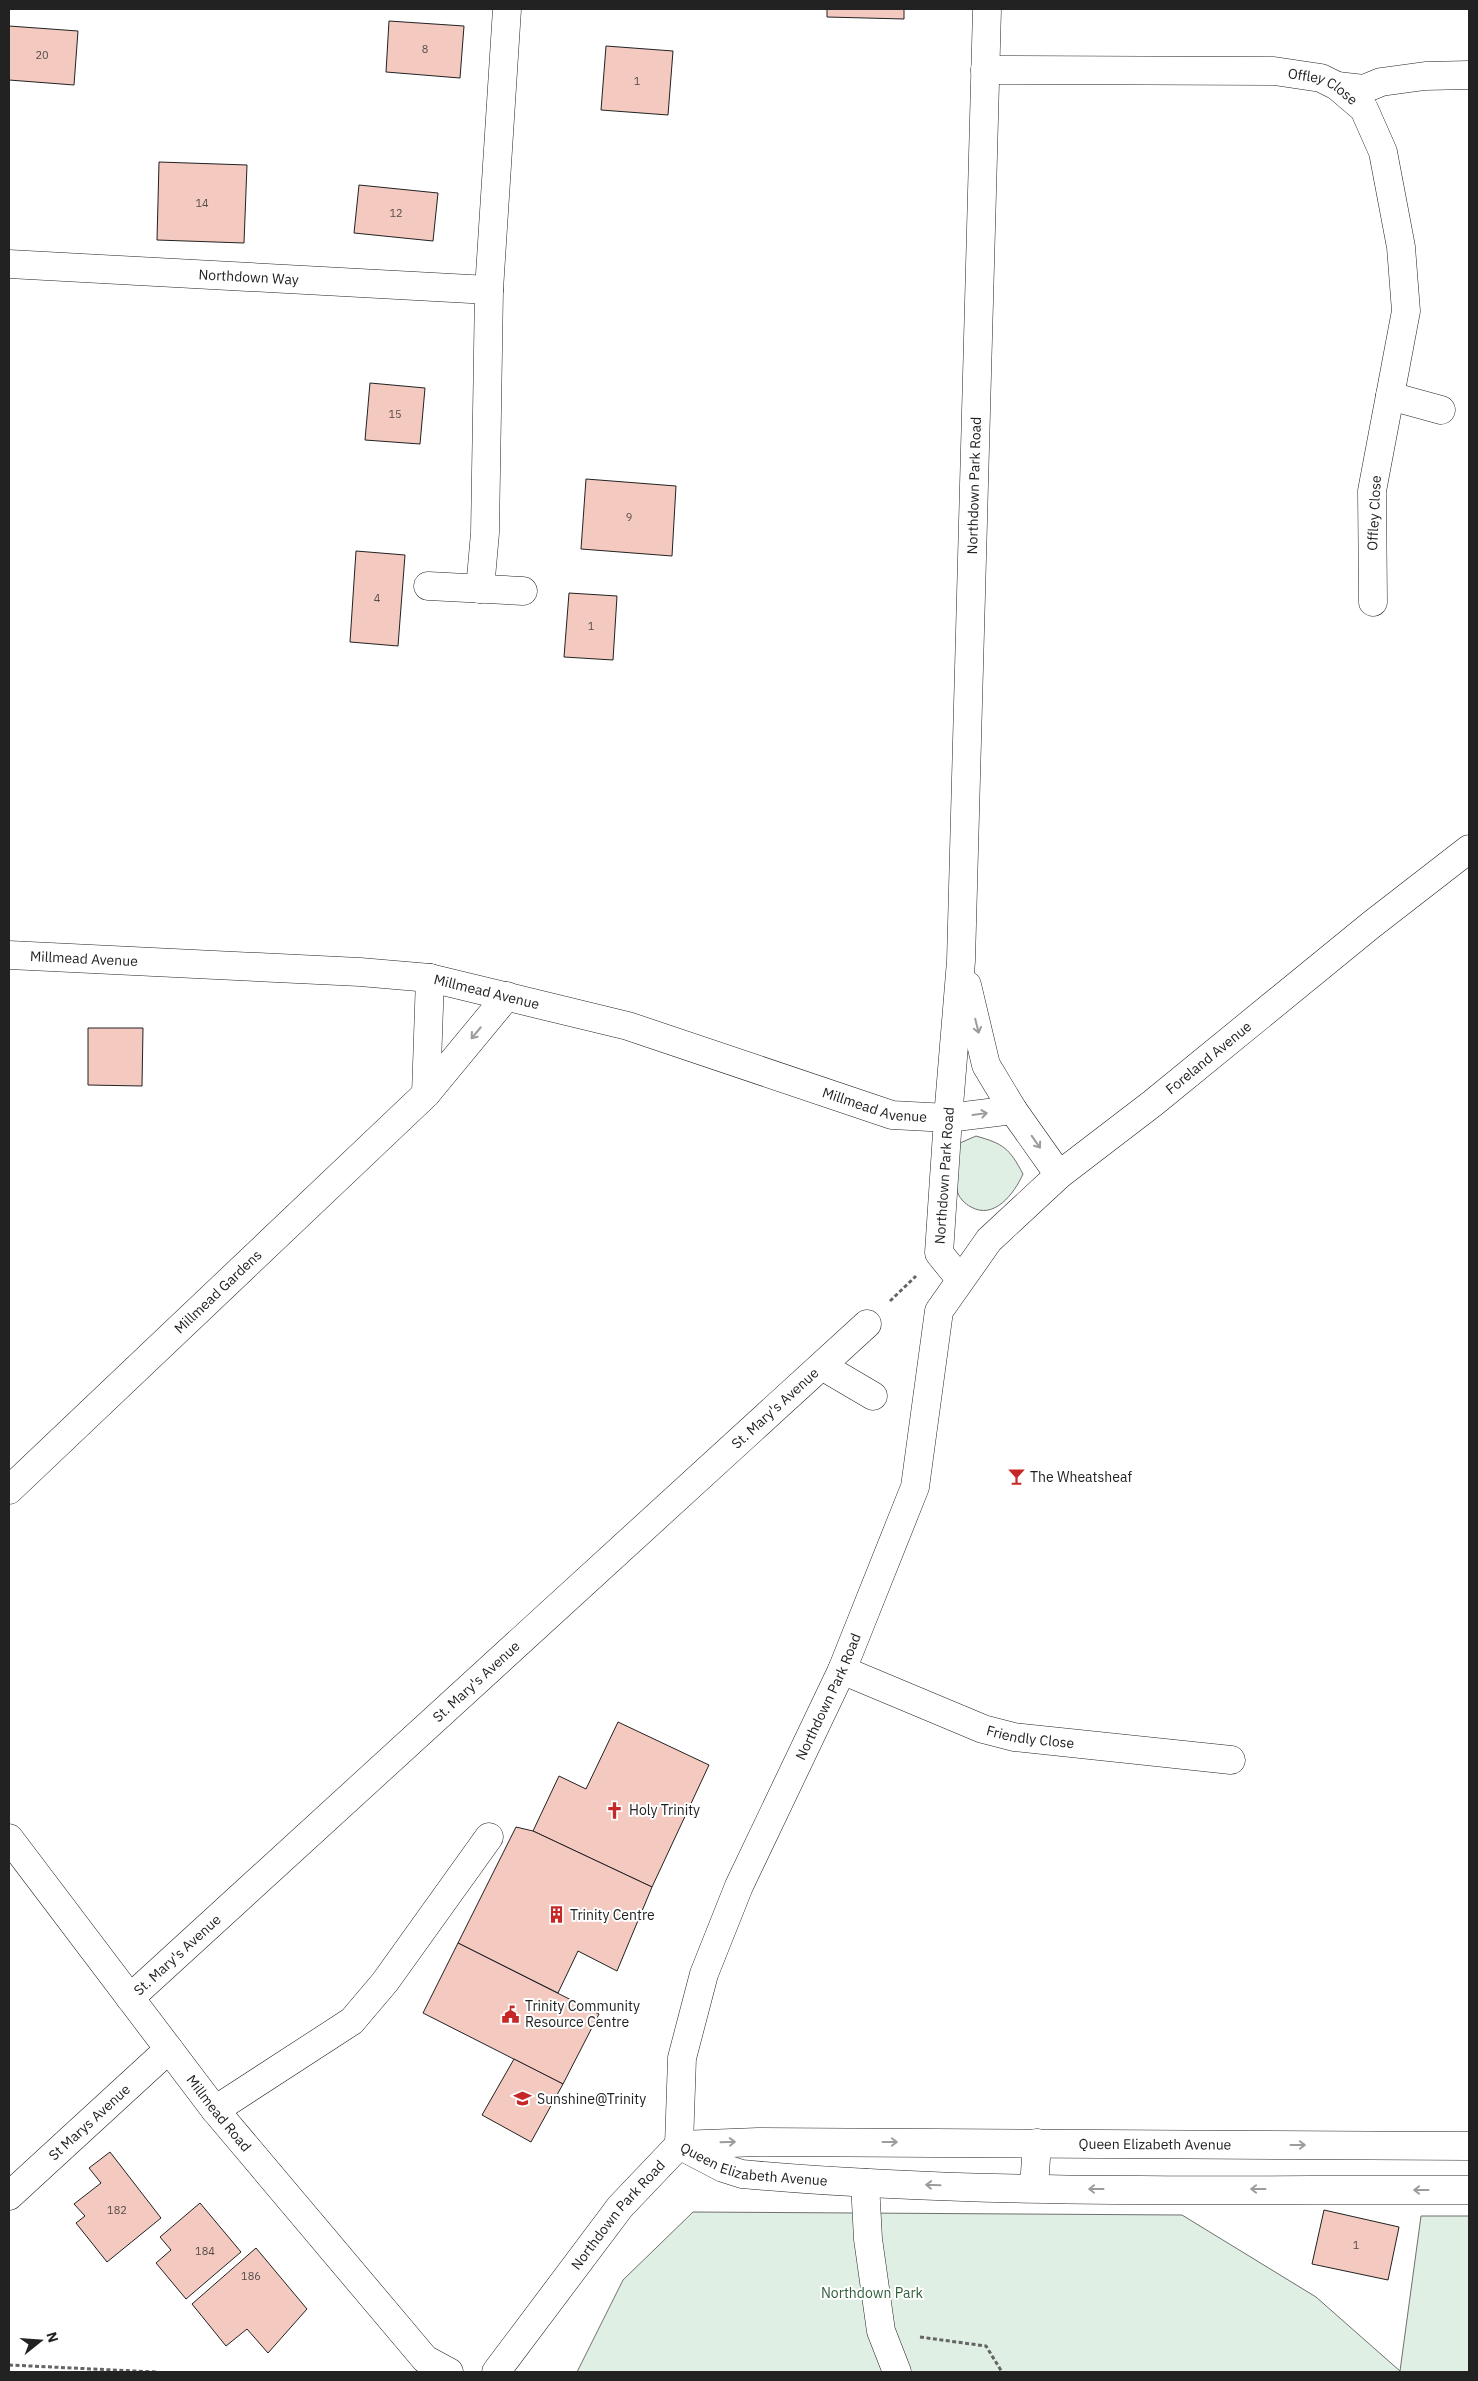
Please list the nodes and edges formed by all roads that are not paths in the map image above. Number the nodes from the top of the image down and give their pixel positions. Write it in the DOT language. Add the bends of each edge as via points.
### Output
graph roads {
  1 [pos="507,9"];
  2 [pos="987,9"];
  3 [pos="985,70"];
  4 [pos="1469,75"];
  5 [pos="1337,86"];
  6 [pos="9,264"];
  7 [pos="489,290"];
  8 [pos="1390,396"];
  9 [pos="1442,410"];
  10 [pos="428,586"];
  11 [pos="480,589"];
  12 [pos="523,591"];
  13 [pos="1373,602"];
  14 [pos="1469,849"];
  15 [pos="9,955"];
  16 [pos="962,961"];
  17 [pos="430,978"];
  18 [pos="508,996"];
  19 [pos="426,1094"];
  20 [pos="1013,1110"];
  21 [pos="948,1118"];
  22 [pos="1059,1175"];
  23 [pos="960,1279"];
  24 [pos="866,1324"];
  25 [pos="822,1366"];
  26 [pos="873,1396"];
  27 [pos="9,1490"];
  28 [pos="842,1670"];
  29 [pos="1231,1760"];
  30 [pos="489,1837"];
  31 [pos="9,1838"];
  32 [pos="130,1998"];
  33 [pos="169,2049"];
  34 [pos="215,2110"];
  35 [pos="1037,2143"];
  36 [pos="679,2145"];
  37 [pos="1469,2146"];
  38 [pos="865,2183"];
  39 [pos="1034,2188"];
  40 [pos="1469,2190"];
  41 [pos="9,2196"];
  42 [pos="449,2372"];
  43 [pos="496,2372"];
  44 [pos="898,2372"];
  1 -- 7 [label="street"];
  2 -- 3 [label="street, Northdown Park Road"];
  3 -- 5 [label="street, Offley Close" via="1274,71 1321,78"];
  3 -- 16 [label="street, Northdown Park Road"];
  4 -- 5 [label="street" via="1425,76 1381,82 1364,89"];
  5 -- 8 [label="street, Offley Close" via="1364,109 1382,152 1401,247 1406,311"];
  6 -- 7 [label="street, Northdown Way"];
  7 -- 11 [label="street" via="485,532"];
  8 -- 9 [label="street"];
  8 -- 13 [label="street, Offley Close" via="1372,491"];
  10 -- 11 [label="street"];
  11 -- 12 [label="street"];
  14 -- 22 [label="street, Foreland Avenue" via="1153,1104"];
  15 -- 17 [label="street, Millmead Avenue"];
  16 -- 20 [label="street, Northdown Park Road, one-way" via="986,1065"];
  16 -- 21 [label="street, Northdown Park Road"];
  17 -- 18 [label="street, Millmead Avenue"];
  17 -- 19 [label="street"];
  18 -- 19 [label="street, Millmead Gardens, one-way"];
  18 -- 21 [label="street, Millmead Avenue" via="628,1026 892,1115"];
  19 -- 27 [label="street, Millmead Gardens"];
  21 -- 20 [label="street, Millmead Avenue, one-way"];
  20 -- 22 [label="street, Northdown Park Road, one-way"];
  21 -- 23 [label="street, Northdown Park Road" via="940,1253"];
  22 -- 23 [label="street, Foreland Avenue" via="989,1240"];
  23 -- 28 [label="street, Northdown Park Road" via="939,1312 915,1486"];
  24 -- 25 [label="street, St. Mary's Avenue"];
  25 -- 26 [label="street, St. Mary's Avenue"];
  25 -- 32 [label="street, St. Mary's Avenue"];
  28 -- 29 [label="street, Friendly Close" via="982,1729 1014,1737"];
  28 -- 36 [label="street, Northdown Park Road" via="739,1886 704,1974 682,2058"];
  30 -- 34 [label="street" via="385,1982 352,2020"];
  31 -- 32 [label="street, Millmead Road"];
  32 -- 33 [label="street, Millmead Road"];
  33 -- 34 [label="street, Millmead Road"];
  33 -- 41 [label="street, St Marys Avenue"];
  34 -- 42 [label="street, Millmead Road" via="425,2359"];
  36 -- 35 [label="street, Queen Elizabeth Avenue, one-way" via="758,2142"];
  35 -- 37 [label="street, Queen Elizabeth Avenue, one-way"];
  35 -- 39 [label="street"];
  36 -- 38 [label="street, Queen Elizabeth Avenue" via="742,2174"];
  36 -- 43 [label="street, Northdown Park Road" via="620,2207"];
  39 -- 38 [label="street, Queen Elizabeth Avenue, one-way"];
  38 -- 44 [label="street" via="868,2239 881,2331"];
  40 -- 39 [label="street, Queen Elizabeth Avenue, one-way"];
}
